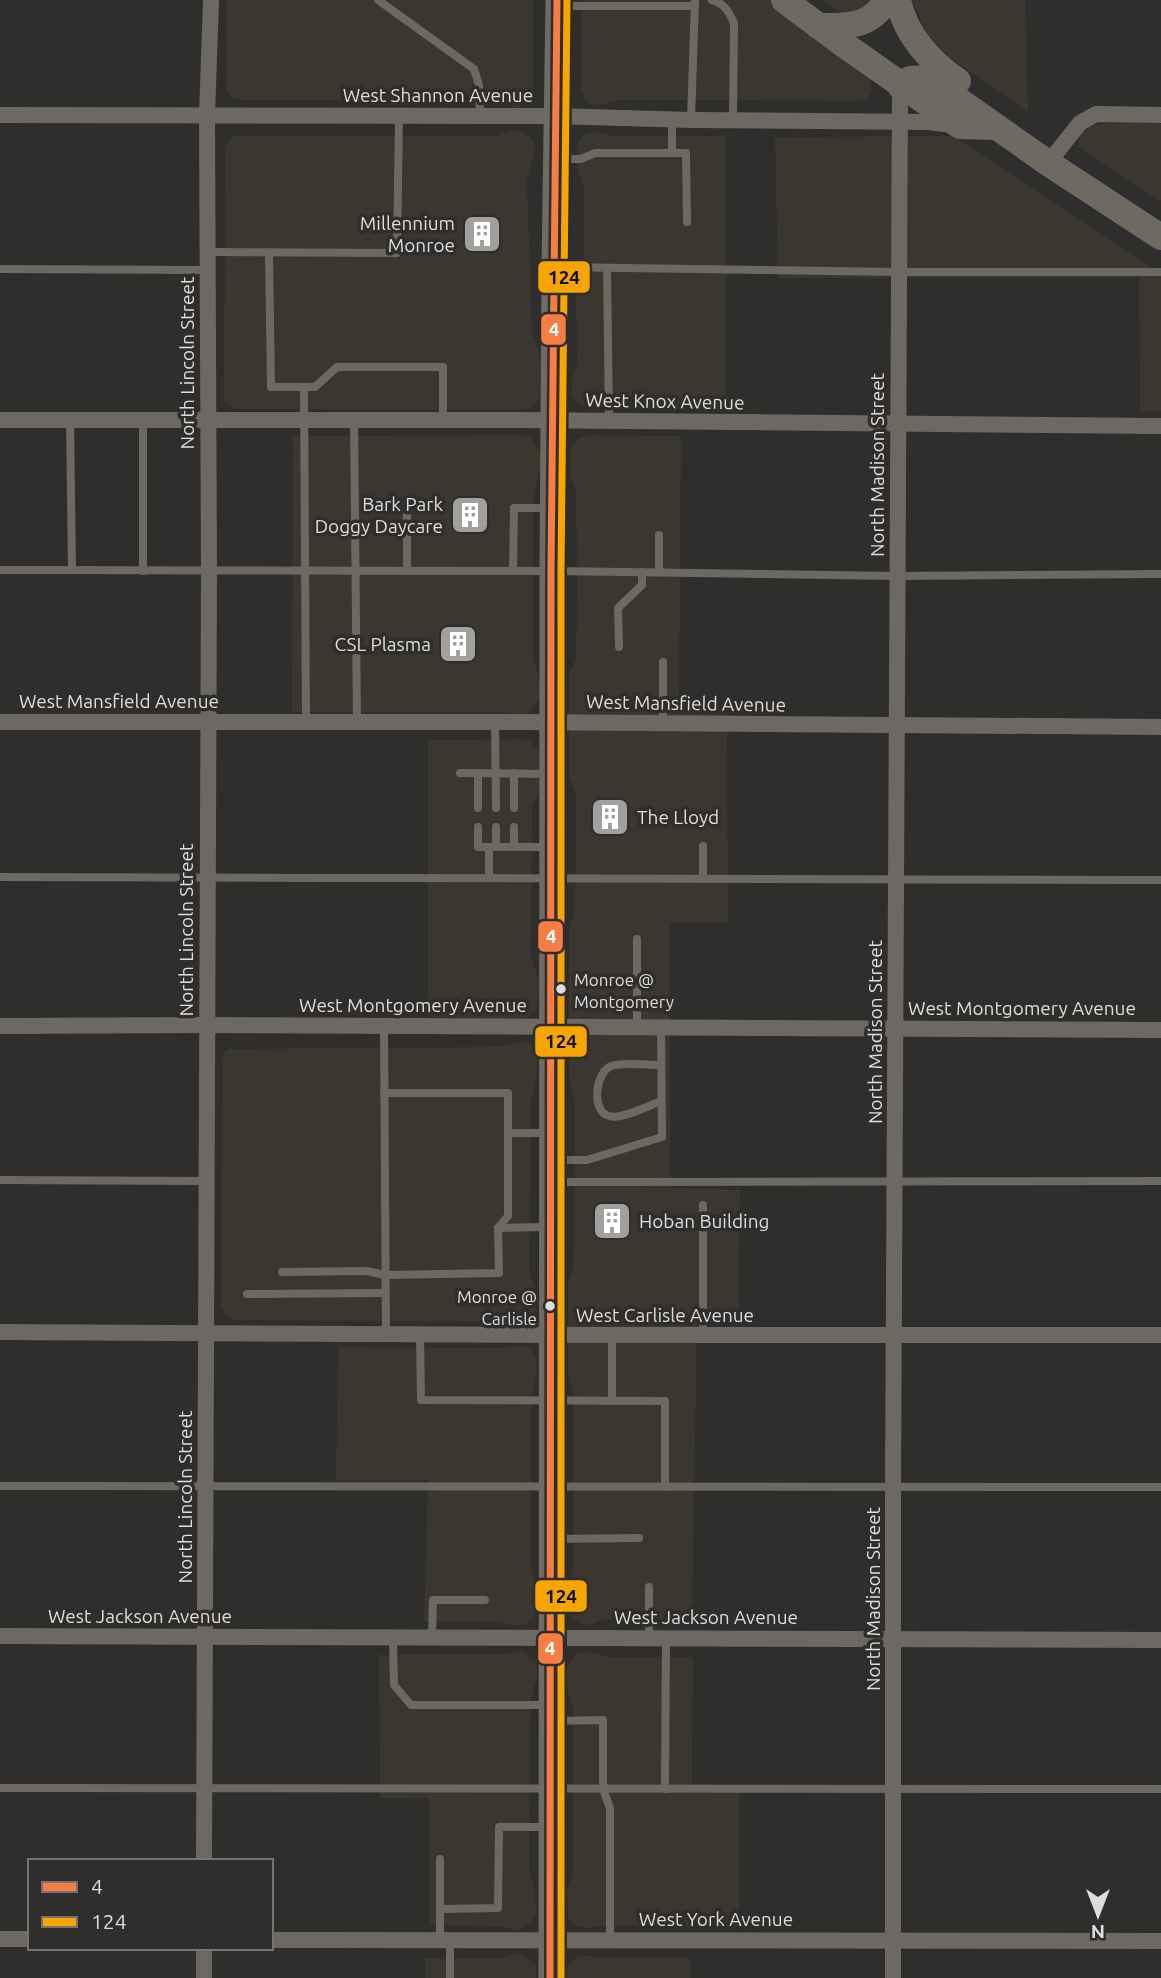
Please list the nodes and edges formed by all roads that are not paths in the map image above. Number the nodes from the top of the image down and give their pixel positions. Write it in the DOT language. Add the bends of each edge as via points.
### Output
graph roads {
  1 [pos="211,0"];
  2 [pos="378,0"];
  3 [pos="712,0"];
  4 [pos="784,0"];
  5 [pos="887,0"];
  6 [pos="898,0"];
  7 [pos="556,3"];
  8 [pos="695,3"];
  9 [pos="818,26"];
  10 [pos="900,86"];
  11 [pos="1161,114"];
  12 [pos="0,115"];
  13 [pos="207,116"];
  14 [pos="399,116"];
  15 [pos="480,116"];
  16 [pos="554,116"];
  17 [pos="672,119"];
  18 [pos="691,120"];
  19 [pos="733,120"];
  20 [pos="900,122"];
  21 [pos="960,126"];
  22 [pos="995,127"];
  23 [pos="672,153"];
  24 [pos="554,160"];
  25 [pos="1048,163"];
  26 [pos="687,222"];
  27 [pos="1161,237"];
  28 [pos="207,252"];
  29 [pos="269,252"];
  30 [pos="552,267"];
  31 [pos="607,268"];
  32 [pos="0,269"];
  33 [pos="208,270"];
  34 [pos="899,272"];
  35 [pos="1161,272"];
  36 [pos="304,387"];
  37 [pos="70,419"];
  38 [pos="143,419"];
  39 [pos="208,419"];
  40 [pos="304,419"];
  41 [pos="0,420"];
  42 [pos="354,420"];
  43 [pos="443,420"];
  44 [pos="553,421"];
  45 [pos="609,421"];
  46 [pos="898,424"];
  47 [pos="1161,426"];
  48 [pos="552,508"];
  49 [pos="407,513"];
  50 [pos="659,535"];
  51 [pos="0,570"];
  52 [pos="72,570"];
  53 [pos="144,570"];
  54 [pos="209,571"];
  55 [pos="304,571"];
  56 [pos="356,571"];
  57 [pos="407,571"];
  58 [pos="513,571"];
  59 [pos="551,571"];
  60 [pos="642,572"];
  61 [pos="659,572"];
  62 [pos="1161,574"];
  63 [pos="897,576"];
  64 [pos="619,647"];
  65 [pos="663,662"];
  66 [pos="0,722"];
  67 [pos="207,722"];
  68 [pos="306,722"];
  69 [pos="357,722"];
  70 [pos="495,722"];
  71 [pos="552,723"];
  72 [pos="663,724"];
  73 [pos="897,726"];
  74 [pos="1161,727"];
  75 [pos="460,773"];
  76 [pos="478,773"];
  77 [pos="496,773"];
  78 [pos="514,773"];
  79 [pos="552,774"];
  80 [pos="478,808"];
  81 [pos="496,808"];
  82 [pos="514,808"];
  83 [pos="478,827"];
  84 [pos="496,827"];
  85 [pos="514,827"];
  86 [pos="703,846"];
  87 [pos="493,847"];
  88 [pos="514,847"];
  89 [pos="552,847"];
  90 [pos="0,877"];
  91 [pos="207,878"];
  92 [pos="489,878"];
  93 [pos="552,878"];
  94 [pos="703,879"];
  95 [pos="896,879"];
  96 [pos="1161,880"];
  97 [pos="637,939"];
  98 [pos="207,1025"];
  99 [pos="0,1026"];
  100 [pos="384,1026"];
  101 [pos="552,1027"];
  102 [pos="637,1027"];
  103 [pos="661,1027"];
  104 [pos="896,1028"];
  105 [pos="1161,1030"];
  106 [pos="661,1065"];
  107 [pos="384,1093"];
  108 [pos="661,1101"];
  109 [pos="508,1133"];
  110 [pos="551,1133"];
  111 [pos="551,1171"];
  112 [pos="0,1180"];
  113 [pos="207,1181"];
  114 [pos="1161,1181"];
  115 [pos="895,1182"];
  116 [pos="703,1205"];
  117 [pos="551,1227"];
  118 [pos="498,1228"];
  119 [pos="282,1272"];
  120 [pos="385,1275"];
  121 [pos="385,1293"];
  122 [pos="247,1294"];
  123 [pos="0,1332"];
  124 [pos="207,1334"];
  125 [pos="386,1335"];
  126 [pos="420,1335"];
  127 [pos="551,1335"];
  128 [pos="612,1335"];
  129 [pos="1161,1335"];
  130 [pos="703,1336"];
  131 [pos="895,1336"];
  132 [pos="551,1400"];
  133 [pos="612,1400"];
  134 [pos="205,1485"];
  135 [pos="0,1486"];
  136 [pos="551,1487"];
  137 [pos="665,1487"];
  138 [pos="893,1487"];
  139 [pos="1161,1487"];
  140 [pos="639,1538"];
  141 [pos="551,1539"];
  142 [pos="649,1587"];
  143 [pos="485,1600"];
  144 [pos="0,1636"];
  145 [pos="205,1637"];
  146 [pos="393,1638"];
  147 [pos="432,1638"];
  148 [pos="551,1638"];
  149 [pos="649,1638"];
  150 [pos="666,1638"];
  151 [pos="895,1638"];
  152 [pos="1161,1640"];
  153 [pos="551,1713"];
  154 [pos="0,1788"];
  155 [pos="204,1789"];
  156 [pos="550,1789"];
  157 [pos="603,1789"];
  158 [pos="665,1789"];
  159 [pos="894,1789"];
  160 [pos="1161,1789"];
  161 [pos="550,1827"];
  162 [pos="204,1859"];
  163 [pos="440,1859"];
  164 [pos="440,1909"];
  165 [pos="0,1939"];
  166 [pos="28,1939"];
  167 [pos="273,1940"];
  168 [pos="445,1940"];
  169 [pos="550,1940"];
  170 [pos="610,1940"];
  171 [pos="893,1941"];
  172 [pos="1161,1941"];
  173 [pos="204,1950"];
  174 [pos="204,1978"];
  175 [pos="450,1978"];
  176 [pos="550,1978"];
  177 [pos="893,1978"];
  1 -- 13 [label="street, North Lincoln Street"];
  2 -- 15 [label="lane" via="474,69"];
  3 -- 19 [label="lane" via="729,10 734,23"];
  4 -- 9 [label="main road"];
  5 -- 9 [label="main road" via="861,23"];
  6 -- 22 [label="main road" via="923,50 943,71 977,94"];
  7 -- 8 [label="lane"];
  7 -- 16 [label="main road"];
  8 -- 18 [label="lane"];
  9 -- 10 [label="main road"];
  10 -- 20 [label="street, North Madison Street"];
  10 -- 21 [label="main road"];
  10 -- 22 [label="main road" via="910,79 927,78"];
  11 -- 25 [label="street" via="1096,114 1080,123"];
  12 -- 13 [label="street, West Shannon Avenue"];
  13 -- 14 [label="street, West Shannon Avenue"];
  13 -- 28 [label="street, North Lincoln Street"];
  14 -- 15 [label="street, West Shannon Avenue"];
  14 -- 29 [label="lane" via="397,253"];
  15 -- 16 [label="street, West Shannon Avenue"];
  16 -- 17 [label="street, West Shannon Avenue"];
  16 -- 24 [label="main road"];
  17 -- 18 [label="street, West Shannon Avenue"];
  17 -- 23 [label="lane"];
  18 -- 19 [label="street, West Shannon Avenue"];
  19 -- 20 [label="street, West Shannon Avenue"];
  20 -- 21 [label="street, West Shannon Avenue"];
  20 -- 34 [label="street, North Madison Street"];
  21 -- 22 [label="main road"];
  22 -- 25 [label="main road"];
  23 -- 24 [label="lane" via="595,152 581,159"];
  23 -- 26 [label="lane" via="686,152"];
  24 -- 30 [label="main road"];
  25 -- 27 [label="main road"];
  28 -- 29 [label="lane"];
  28 -- 33 [label="street, North Lincoln Street"];
  29 -- 36 [label="lane" via="271,387"];
  30 -- 31 [label="lane"];
  30 -- 44 [label="main road"];
  31 -- 34 [label="lane"];
  31 -- 45 [label="lane"];
  32 -- 33 [label="lane"];
  33 -- 39 [label="street, North Lincoln Street"];
  34 -- 35 [label="lane"];
  34 -- 46 [label="street, North Madison Street"];
  36 -- 40 [label="lane"];
  36 -- 43 [label="lane" via="316,387 337,367 443,367"];
  37 -- 38 [label="street, West Knox Avenue"];
  37 -- 41 [label="street, West Knox Avenue"];
  37 -- 52 [label="lane"];
  38 -- 39 [label="street, West Knox Avenue"];
  38 -- 53 [label="lane"];
  39 -- 40 [label="street, West Knox Avenue"];
  39 -- 54 [label="street, North Lincoln Street"];
  40 -- 42 [label="street, West Knox Avenue"];
  40 -- 55 [label="lane"];
  42 -- 43 [label="street, West Knox Avenue"];
  42 -- 56 [label="lane"];
  43 -- 44 [label="street, West Knox Avenue"];
  44 -- 45 [label="street, West Knox Avenue"];
  44 -- 48 [label="main road"];
  45 -- 46 [label="street, West Knox Avenue"];
  46 -- 47 [label="street, West Knox Avenue"];
  46 -- 63 [label="street, North Madison Street"];
  48 -- 58 [label="lane" via="514,508"];
  48 -- 59 [label="main road"];
  49 -- 57 [label="lane"];
  50 -- 61 [label="lane"];
  51 -- 52 [label="lane"];
  52 -- 53 [label="lane"];
  53 -- 54 [label="lane"];
  54 -- 55 [label="lane"];
  54 -- 67 [label="street, North Lincoln Street"];
  55 -- 56 [label="lane"];
  55 -- 68 [label="lane"];
  56 -- 57 [label="lane"];
  56 -- 69 [label="lane"];
  57 -- 58 [label="lane"];
  58 -- 59 [label="lane"];
  59 -- 60 [label="lane"];
  59 -- 71 [label="main road"];
  60 -- 61 [label="lane"];
  60 -- 64 [label="lane" via="642,585 618,608"];
  61 -- 63 [label="lane"];
  62 -- 63 [label="lane"];
  63 -- 73 [label="street, North Madison Street"];
  65 -- 72 [label="lane"];
  66 -- 67 [label="street, West Mansfield Avenue"];
  67 -- 68 [label="street, West Mansfield Avenue"];
  67 -- 91 [label="street, North Lincoln Street"];
  68 -- 69 [label="street, West Mansfield Avenue"];
  69 -- 70 [label="street, West Mansfield Avenue"];
  70 -- 71 [label="street, West Mansfield Avenue"];
  70 -- 77 [label="lane"];
  71 -- 72 [label="street, West Mansfield Avenue"];
  71 -- 79 [label="main road"];
  72 -- 73 [label="street, West Mansfield Avenue"];
  73 -- 74 [label="street, West Mansfield Avenue"];
  73 -- 95 [label="street, North Madison Street"];
  75 -- 76 [label="lane"];
  76 -- 77 [label="lane"];
  76 -- 80 [label="lane"];
  77 -- 78 [label="lane"];
  77 -- 81 [label="lane"];
  78 -- 79 [label="lane"];
  78 -- 82 [label="lane"];
  79 -- 89 [label="main road"];
  83 -- 87 [label="lane" via="478,847"];
  84 -- 87 [label="lane"];
  85 -- 88 [label="lane"];
  86 -- 94 [label="lane"];
  87 -- 88 [label="lane"];
  87 -- 92 [label="lane"];
  88 -- 89 [label="lane"];
  89 -- 93 [label="main road"];
  90 -- 91 [label="lane"];
  91 -- 92 [label="lane"];
  91 -- 98 [label="street, North Lincoln Street"];
  92 -- 93 [label="lane"];
  93 -- 94 [label="lane"];
  93 -- 101 [label="main road"];
  94 -- 95 [label="lane"];
  95 -- 96 [label="lane"];
  95 -- 104 [label="street, North Madison Street"];
  97 -- 102 [label="lane"];
  98 -- 99 [label="street, West Montgomery Avenue"];
  98 -- 100 [label="street, West Montgomery Avenue"];
  98 -- 113 [label="street, North Lincoln Street"];
  100 -- 101 [label="street, West Montgomery Avenue"];
  100 -- 107 [label="lane"];
  101 -- 102 [label="street, West Montgomery Avenue"];
  101 -- 110 [label="main road"];
  102 -- 103 [label="street, West Montgomery Avenue"];
  103 -- 104 [label="street, West Montgomery Avenue"];
  103 -- 106 [label="lane"];
  104 -- 105 [label="street, West Montgomery Avenue"];
  104 -- 115 [label="street, North Madison Street"];
  106 -- 108 [label="lane"];
  106 -- 108 [label="lane" via="610,1066 598,1083 598,1106 611,1117"];
  107 -- 109 [label="lane" via="508,1093"];
  107 -- 120 [label="lane"];
  108 -- 111 [label="lane" via="662,1136"];
  109 -- 110 [label="lane"];
  109 -- 118 [label="lane" via="508,1216"];
  110 -- 111 [label="main road"];
  111 -- 115 [label="lane"];
  111 -- 117 [label="main road"];
  112 -- 113 [label="lane"];
  113 -- 124 [label="street, North Lincoln Street"];
  114 -- 115 [label="lane"];
  115 -- 131 [label="street, North Madison Street"];
  116 -- 130 [label="lane"];
  117 -- 118 [label="lane"];
  117 -- 127 [label="main road"];
  118 -- 120 [label="lane" via="499,1273"];
  119 -- 120 [label="lane"];
  120 -- 121 [label="lane"];
  121 -- 122 [label="lane"];
  121 -- 125 [label="lane"];
  123 -- 124 [label="street, West Carlisle Avenue"];
  124 -- 125 [label="street, West Carlisle Avenue"];
  124 -- 134 [label="street, North Lincoln Street"];
  125 -- 126 [label="street, West Carlisle Avenue"];
  126 -- 127 [label="street, West Carlisle Avenue"];
  126 -- 132 [label="lane" via="421,1400"];
  127 -- 128 [label="street, West Carlisle Avenue"];
  127 -- 132 [label="main road"];
  128 -- 130 [label="street, West Carlisle Avenue"];
  128 -- 133 [label="lane"];
  129 -- 131 [label="street, West Carlisle Avenue"];
  130 -- 131 [label="street, West Carlisle Avenue"];
  131 -- 138 [label="street, North Madison Street"];
  132 -- 133 [label="lane"];
  132 -- 136 [label="main road"];
  133 -- 137 [label="lane" via="665,1401"];
  134 -- 135 [label="lane"];
  134 -- 136 [label="lane"];
  134 -- 145 [label="street, North Lincoln Street"];
  136 -- 137 [label="lane"];
  136 -- 141 [label="main road"];
  137 -- 138 [label="lane"];
  138 -- 139 [label="lane"];
  138 -- 151 [label="street, North Madison Street"];
  140 -- 141 [label="lane"];
  141 -- 148 [label="main road"];
  142 -- 149 [label="lane"];
  143 -- 147 [label="lane" via="433,1600"];
  144 -- 145 [label="street, West Jackson Avenue"];
  145 -- 146 [label="street, West Jackson Avenue"];
  145 -- 155 [label="street, North Lincoln Street"];
  146 -- 147 [label="street, West Jackson Avenue"];
  146 -- 153 [label="lane" via="394,1685 411,1705"];
  147 -- 148 [label="street, West Jackson Avenue"];
  148 -- 149 [label="street, West Jackson Avenue"];
  148 -- 153 [label="main road"];
  149 -- 150 [label="street, West Jackson Avenue"];
  150 -- 151 [label="street, West Jackson Avenue"];
  150 -- 158 [label="lane"];
  151 -- 152 [label="street, West Jackson Avenue"];
  151 -- 159 [label="street, North Madison Street"];
  153 -- 156 [label="main road"];
  153 -- 157 [label="lane" via="603,1720"];
  154 -- 155 [label="lane"];
  155 -- 156 [label="lane"];
  155 -- 162 [label="street, North Lincoln Street"];
  156 -- 157 [label="lane"];
  156 -- 161 [label="main road"];
  157 -- 158 [label="lane"];
  157 -- 170 [label="lane" via="610,1808"];
  158 -- 159 [label="lane"];
  159 -- 160 [label="lane"];
  159 -- 171 [label="street, North Madison Street"];
  161 -- 164 [label="lane" via="499,1827 498,1908"];
  161 -- 169 [label="main road"];
  163 -- 164 [label="lane"];
  164 -- 168 [label="lane"];
  165 -- 166 [label="street"];
  167 -- 168 [label="street, West York Avenue"];
  168 -- 169 [label="street, West York Avenue"];
  168 -- 175 [label="lane"];
  169 -- 170 [label="street, West York Avenue"];
  169 -- 176 [label="main road"];
  170 -- 171 [label="street, West York Avenue"];
  171 -- 172 [label="street, West York Avenue"];
  171 -- 177 [label="street, North Madison Street"];
  173 -- 174 [label="street"];
}
